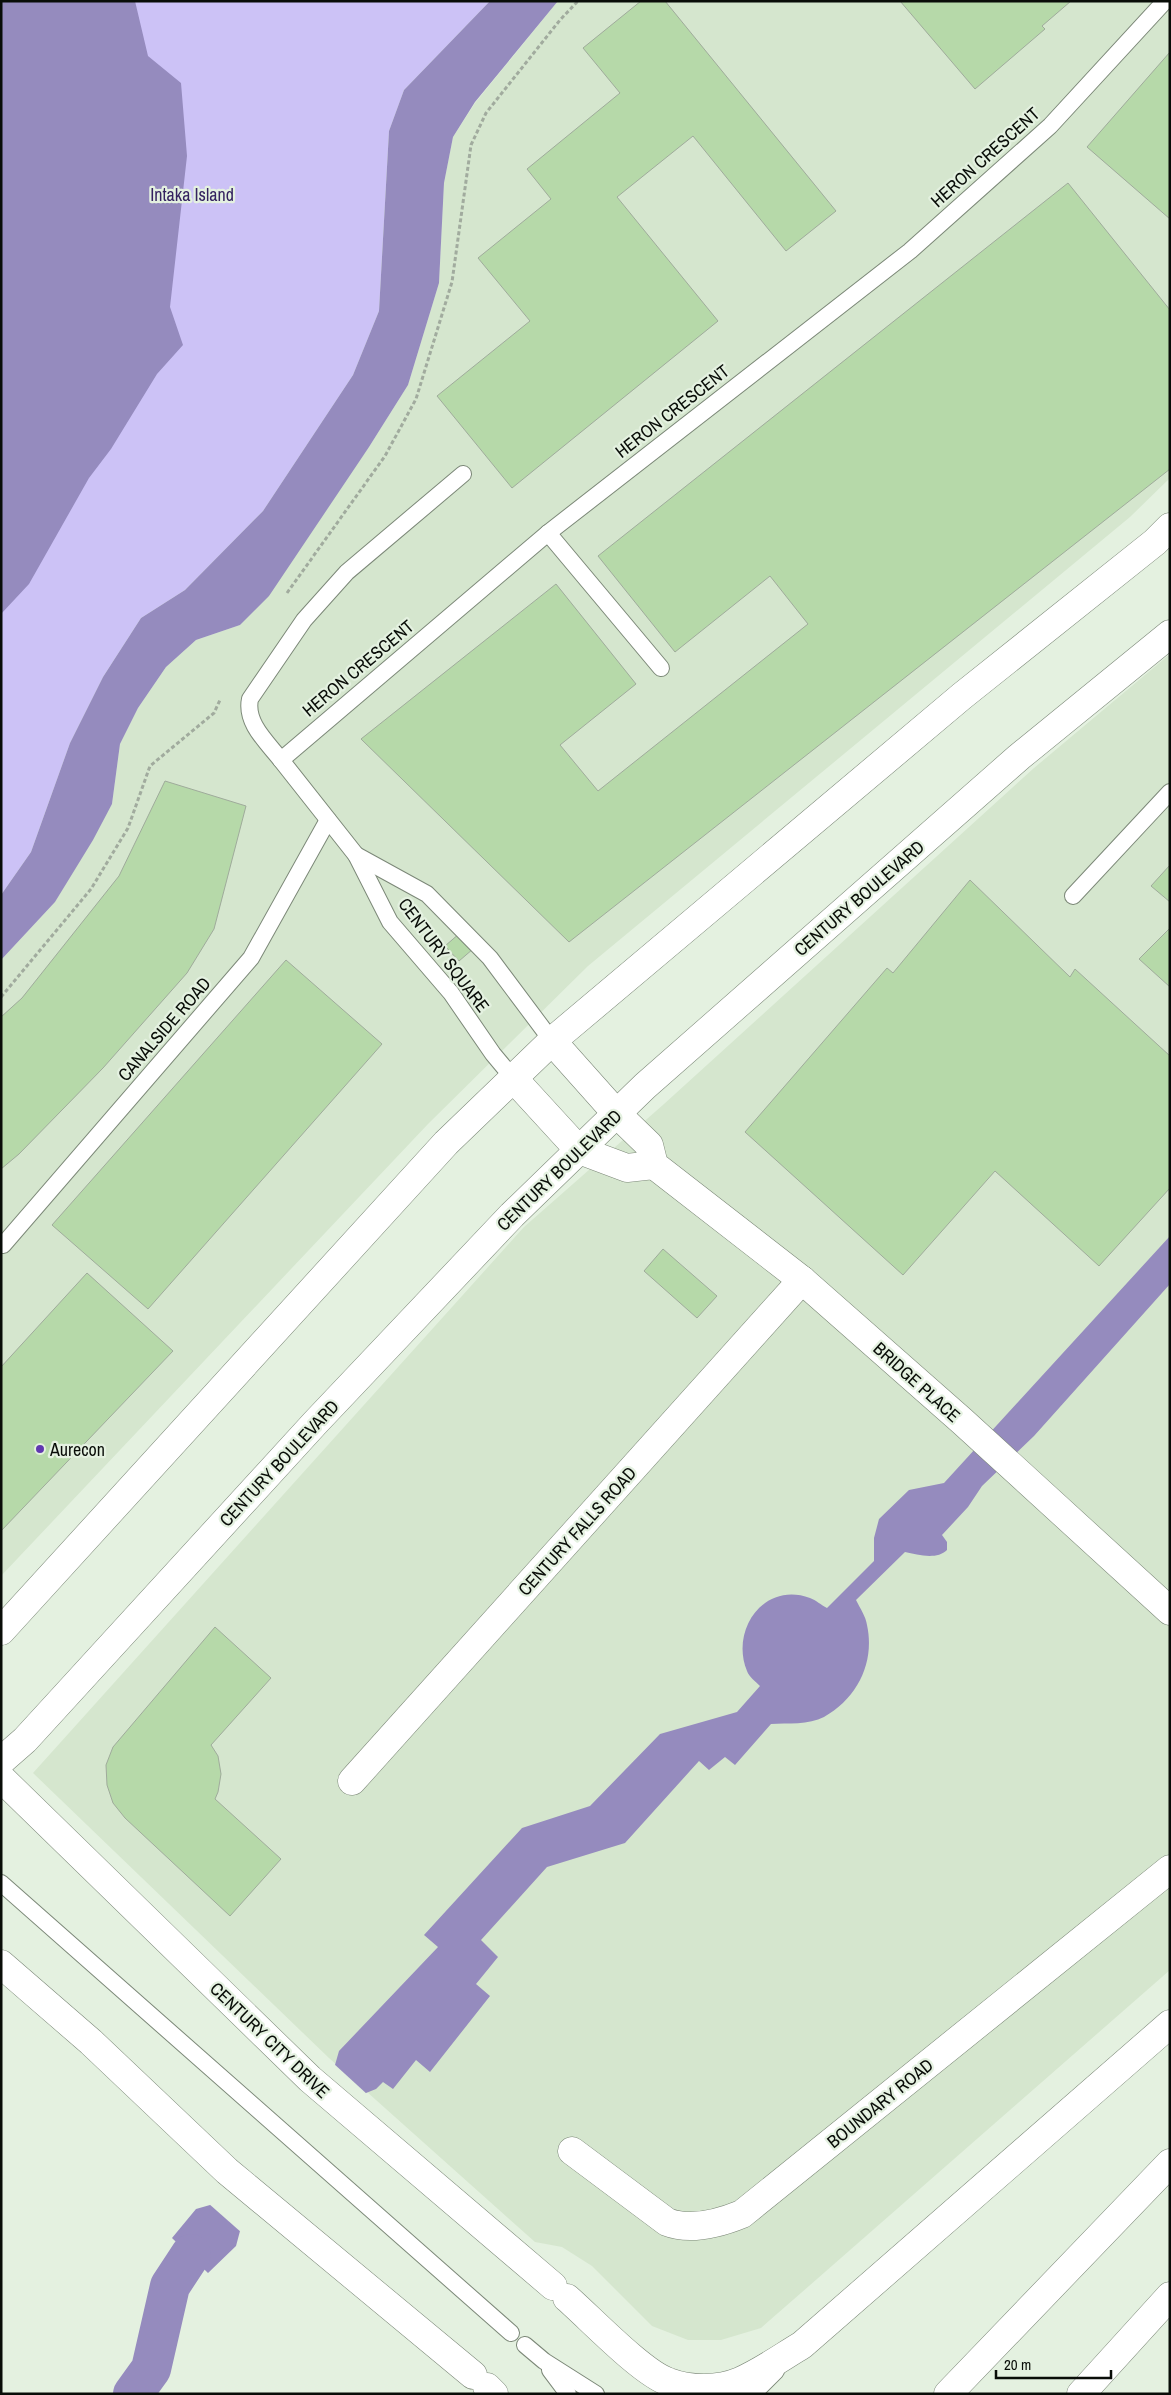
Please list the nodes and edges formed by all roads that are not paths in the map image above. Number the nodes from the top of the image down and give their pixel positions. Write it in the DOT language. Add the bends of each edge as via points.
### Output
graph roads {
  1 [pos="1165,1"];
  2 [pos="463,474"];
  3 [pos="1170,527"];
  4 [pos="548,533"];
  5 [pos="1170,634"];
  6 [pos="661,668"];
  7 [pos="281,760"];
  8 [pos="1170,792"];
  9 [pos="328,820"];
  10 [pos="356,855"];
  11 [pos="1073,896"];
  12 [pos="552,1041"];
  13 [pos="513,1078"];
  14 [pos="617,1114"];
  15 [pos="578,1150"];
  16 [pos="654,1165"];
  17 [pos="3,1245"];
  18 [pos="802,1280"];
  19 [pos="1170,1611"];
  20 [pos="1,1631"];
  21 [pos="1,1761"];
  22 [pos="1,1778"];
  23 [pos="352,1781"];
  24 [pos="1170,1869"];
  25 [pos="1,1883"];
  26 [pos="1,1964"];
  27 [pos="1170,2024"];
  28 [pos="572,2151"];
  29 [pos="1170,2163"];
  30 [pos="1170,2296"];
  31 [pos="511,2333"];
  32 [pos="525,2345"];
  33 [pos="802,2345"];
  34 [pos="544,2361"];
  35 [pos="485,2385"];
  36 [pos="568,2394"];
  37 [pos="596,2394"];
  38 [pos="753,2394"];
  39 [pos="948,2394"];
  40 [pos="1081,2394"];
  1 -- 4 [label="lane, HERON CRESCENT" via="1050,126 910,251"];
  2 -- 7 [label="lane" via="341,578 304,620 250,699 250,719"];
  3 -- 12 [label="main road" via="962,696"];
  4 -- 6 [label="lane"];
  4 -- 7 [label="lane, HERON CRESCENT"];
  5 -- 14 [label="main road, CENTURY BOULEVARD" via="1012,764"];
  7 -- 9 [label="lane"];
  8 -- 11 [label="lane"];
  9 -- 10 [label="lane"];
  9 -- 17 [label="lane, CANALSIDE ROAD" via="251,958"];
  10 -- 12 [label="lane, CENTURY SQUARE" via="427,894 490,958"];
  10 -- 13 [label="lane, CENTURY SQUARE" via="390,922 451,993"];
  12 -- 13 [label="main road"];
  12 -- 14 [label="main road"];
  13 -- 15 [label="main road"];
  13 -- 20 [label="main road" via="446,1144"];
  14 -- 15 [label="main road, CENTURY BOULEVARD"];
  14 -- 16 [label="main road" via="649,1145"];
  15 -- 16 [label="main road" via="627,1168"];
  15 -- 21 [label="main road, CENTURY BOULEVARD" via="506,1221 315,1423 24,1740"];
  16 -- 18 [label="main road, BRIDGE PLACE"];
  18 -- 19 [label="main road, BRIDGE PLACE"];
  18 -- 23 [label="main road, CENTURY FALLS ROAD"];
  22 -- 33 [label="main road, CENTURY CITY DRIVE" via="310,2079 649,2371 668,2382 714,2387 739,2382"];
  24 -- 28 [label="main road, BOUNDARY ROAD" via="742,2214 688,2227 667,2222"];
  25 -- 31 [label="lane"];
  26 -- 35 [label="main road" via="91,2042 227,2171"];
  27 -- 33 [label="main road, CENTURY CITY DRIVE"];
  29 -- 39 [label="main road"];
  30 -- 40 [label="main road"];
  32 -- 34 [label="lane"];
  33 -- 38 [label="lane"];
  34 -- 36 [label="lane"];
  34 -- 37 [label="lane"];
}
